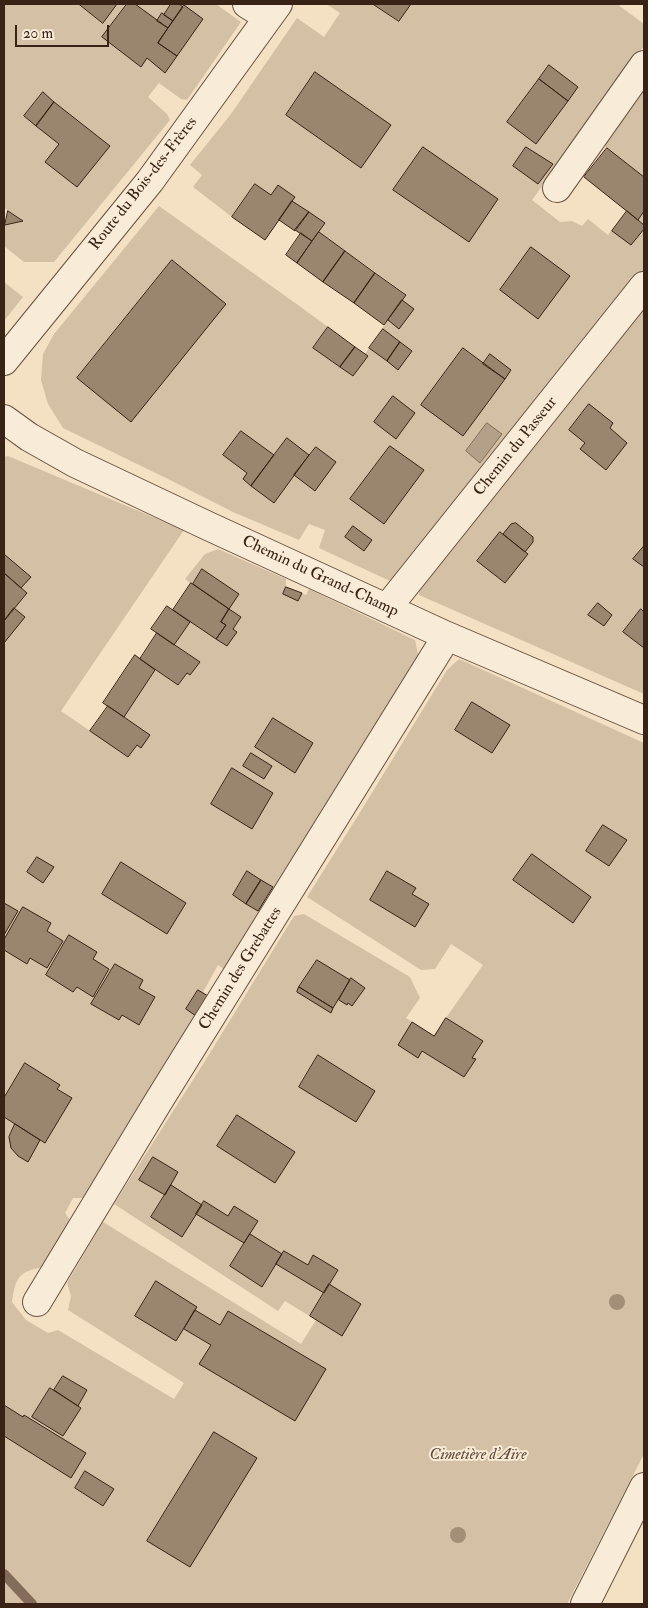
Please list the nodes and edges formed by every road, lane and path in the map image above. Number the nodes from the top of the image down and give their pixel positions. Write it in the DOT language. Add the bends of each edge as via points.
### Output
graph roads {
  1 [pos="264,8"];
  2 [pos="644,65"];
  3 [pos="557,188"];
  4 [pos="644,286"];
  5 [pos="4,361"];
  6 [pos="4,419"];
  7 [pos="386,608"];
  8 [pos="447,636"];
  9 [pos="644,720"];
  10 [pos="37,1302"];
  11 [pos="644,1487"];
  12 [pos="584,1604"];
  1 -- 5 [label="street, Route du Bois-des-Frères" via="150,181"];
  2 -- 3 [label="street"];
  4 -- 7 [label="street, Chemin du Passeur"];
  6 -- 7 [label="street, Chemin du Grand-Champ" via="75,463"];
  7 -- 8 [label="street, Chemin du Grand-Champ"];
  8 -- 9 [label="street, Chemin du Grand-Champ"];
  8 -- 10 [label="street, Chemin des Grebattes"];
  11 -- 12 [label="street"];
}
